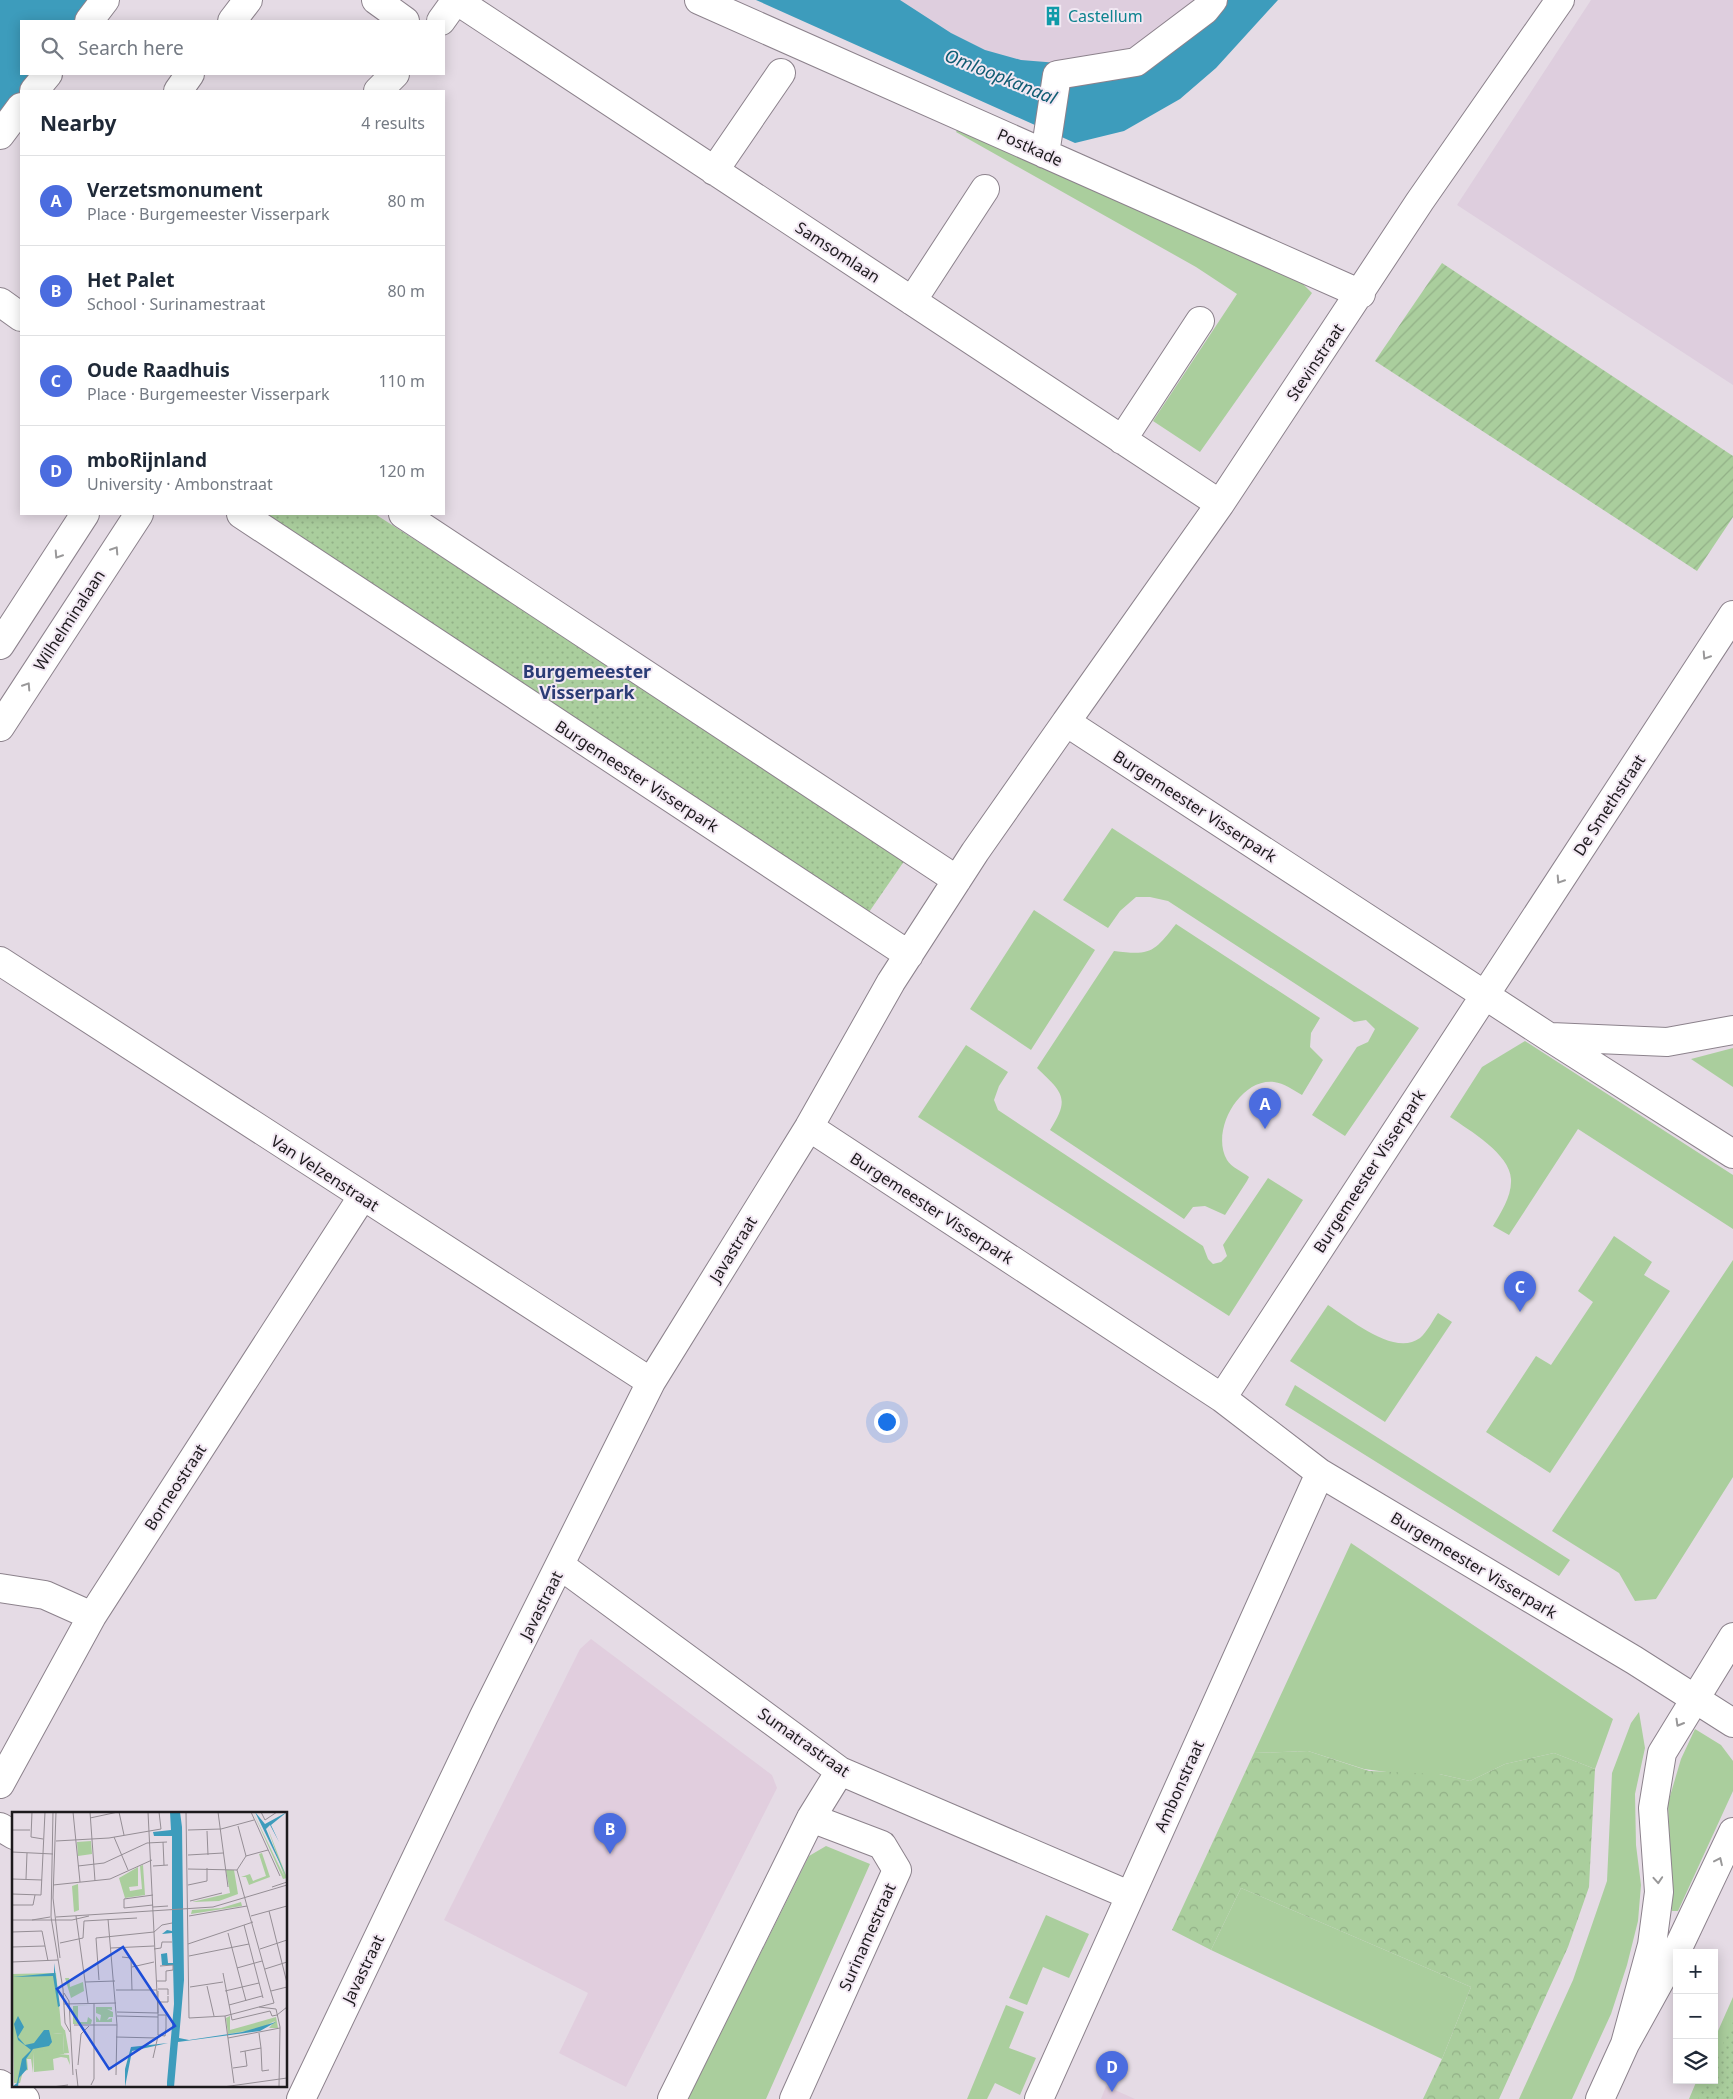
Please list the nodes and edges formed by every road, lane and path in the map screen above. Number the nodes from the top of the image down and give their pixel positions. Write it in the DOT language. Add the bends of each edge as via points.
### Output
graph roads {
  1 [pos="105,0"];
  2 [pos="248,0"];
  3 [pos="376,0"];
  4 [pos="456,0"];
  5 [pos="699,0"];
  6 [pos="1213,0"];
  7 [pos="1560,0"];
  8 [pos="90,20"];
  9 [pos="233,20"];
  10 [pos="404,20"];
  11 [pos="442,20"];
  12 [pos="780,72"];
  13 [pos="47,75"];
  14 [pos="189,75"];
  15 [pos="394,75"];
  16 [pos="411,75"];
  17 [pos="35,90"];
  18 [pos="179,90"];
  19 [pos="379,90"];
  20 [pos="404,90"];
  21 [pos="20,108"];
  22 [pos="0,135"];
  23 [pos="1045,154"];
  24 [pos="714,171"];
  25 [pos="985,189"];
  26 [pos="1361,294"];
  27 [pos="912,301"];
  28 [pos="0,302"];
  29 [pos="20,316"];
  30 [pos="1200,321"];
  31 [pos="1122,440"];
  32 [pos="1220,504"];
  33 [pos="84,515"];
  34 [pos="138,515"];
  35 [pos="243,515"];
  36 [pos="405,515"];
  37 [pos="1733,615"];
  38 [pos="3,635"];
  39 [pos="1066,722"];
  40 [pos="0,727"];
  41 [pos="957,880"];
  42 [pos="909,955"];
  43 [pos="0,961"];
  44 [pos="1485,995"];
  45 [pos="1733,1030"];
  46 [pos="1549,1037"];
  47 [pos="809,1126"];
  48 [pos="1733,1154"];
  49 [pos="362,1197"];
  50 [pos="650,1382"];
  51 [pos="1222,1398"];
  52 [pos="1320,1474"];
  53 [pos="561,1566"];
  54 [pos="0,1588"];
  55 [pos="92,1616"];
  56 [pos="1733,1638"];
  57 [pos="1694,1699"];
  58 [pos="1733,1723"];
  59 [pos="840,1771"];
  60 [pos="0,1784"];
  61 [pos="812,1818"];
  62 [pos="0,1827"];
  63 [pos="1733,1832"];
  64 [pos="12,1834"];
  65 [pos="1130,1895"];
  66 [pos="1625,2044"];
  67 [pos="0,2084"];
  68 [pos="25,2099"];
  69 [pos="301,2099"];
  70 [pos="672,2099"];
  71 [pos="794,2099"];
  72 [pos="1039,2099"];
  73 [pos="1600,2099"];
  1 -- 8 [label="street"];
  2 -- 9 [label="street"];
  3 -- 10 [label="street"];
  4 -- 11 [label="street"];
  4 -- 24 [label="street, Samsomlaan"];
  5 -- 23 [label="street, Postkade"];
  6 -- 23 [label="street" via="1205,10 1136,62 1057,76"];
  7 -- 26 [label="street, Stevinstraat" via="1420,201"];
  12 -- 24 [label="street"];
  13 -- 17 [label="street"];
  14 -- 18 [label="street"];
  15 -- 19 [label="street"];
  16 -- 20 [label="street"];
  21 -- 22 [label="street"];
  23 -- 26 [label="street, Postkade"];
  24 -- 27 [label="street, Samsomlaan"];
  25 -- 27 [label="street"];
  26 -- 32 [label="street, Stevinstraat"];
  27 -- 31 [label="street, Samsomlaan"];
  28 -- 29 [label="street"];
  30 -- 31 [label="street"];
  31 -- 32 [label="street, Samsomlaan"];
  32 -- 39 [label="street, Stevinstraat"];
  33 -- 38 [label="street, one-way"];
  40 -- 34 [label="street, Wilhelminalaan, one-way"];
  35 -- 42 [label="street, Burgemeester Visserpark"];
  36 -- 41 [label="street"];
  37 -- 44 [label="street, De Smethstraat, one-way"];
  39 -- 41 [label="street"];
  39 -- 44 [label="street, Burgemeester Visserpark"];
  41 -- 42 [label="street"];
  42 -- 47 [label="street"];
  43 -- 49 [label="street, Van Velzenstraat"];
  44 -- 46 [label="street, Burgemeester Visserpark"];
  44 -- 51 [label="street, Burgemeester Visserpark"];
  45 -- 46 [label="street" via="1668,1042"];
  46 -- 48 [label="street, Burgemeester Visserpark"];
  47 -- 50 [label="street, Javastraat"];
  47 -- 51 [label="street, Burgemeester Visserpark"];
  49 -- 50 [label="street, Van Velzenstraat"];
  49 -- 55 [label="street, Borneostraat"];
  50 -- 53 [label="street, Javastraat"];
  51 -- 52 [label="street, Burgemeester Visserpark"];
  52 -- 57 [label="street, Burgemeester Visserpark"];
  52 -- 65 [label="street, Ambonstraat"];
  53 -- 59 [label="street, Sumatrastraat"];
  53 -- 69 [label="street, Javastraat" via="484,1716"];
  54 -- 55 [label="street" via="45,1595"];
  55 -- 60 [label="street, Borneostraat"];
  56 -- 57 [label="street"];
  57 -- 58 [label="street, Burgemeester Visserpark"];
  57 -- 66 [label="street, one-way" via="1662,1753 1653,1808 1658,1892 1652,1945"];
  59 -- 61 [label="street"];
  59 -- 65 [label="street, Sumatrastraat"];
  61 -- 70 [label="street"];
  61 -- 71 [label="street, Surinamestraat" via="882,1845 897,1870"];
  62 -- 64 [label="street"];
  66 -- 63 [label="street, one-way" via="1677,1950"];
  65 -- 72 [label="street, Ambonstraat"];
  66 -- 73 [label="street"];
  67 -- 68 [label="street"];
}
